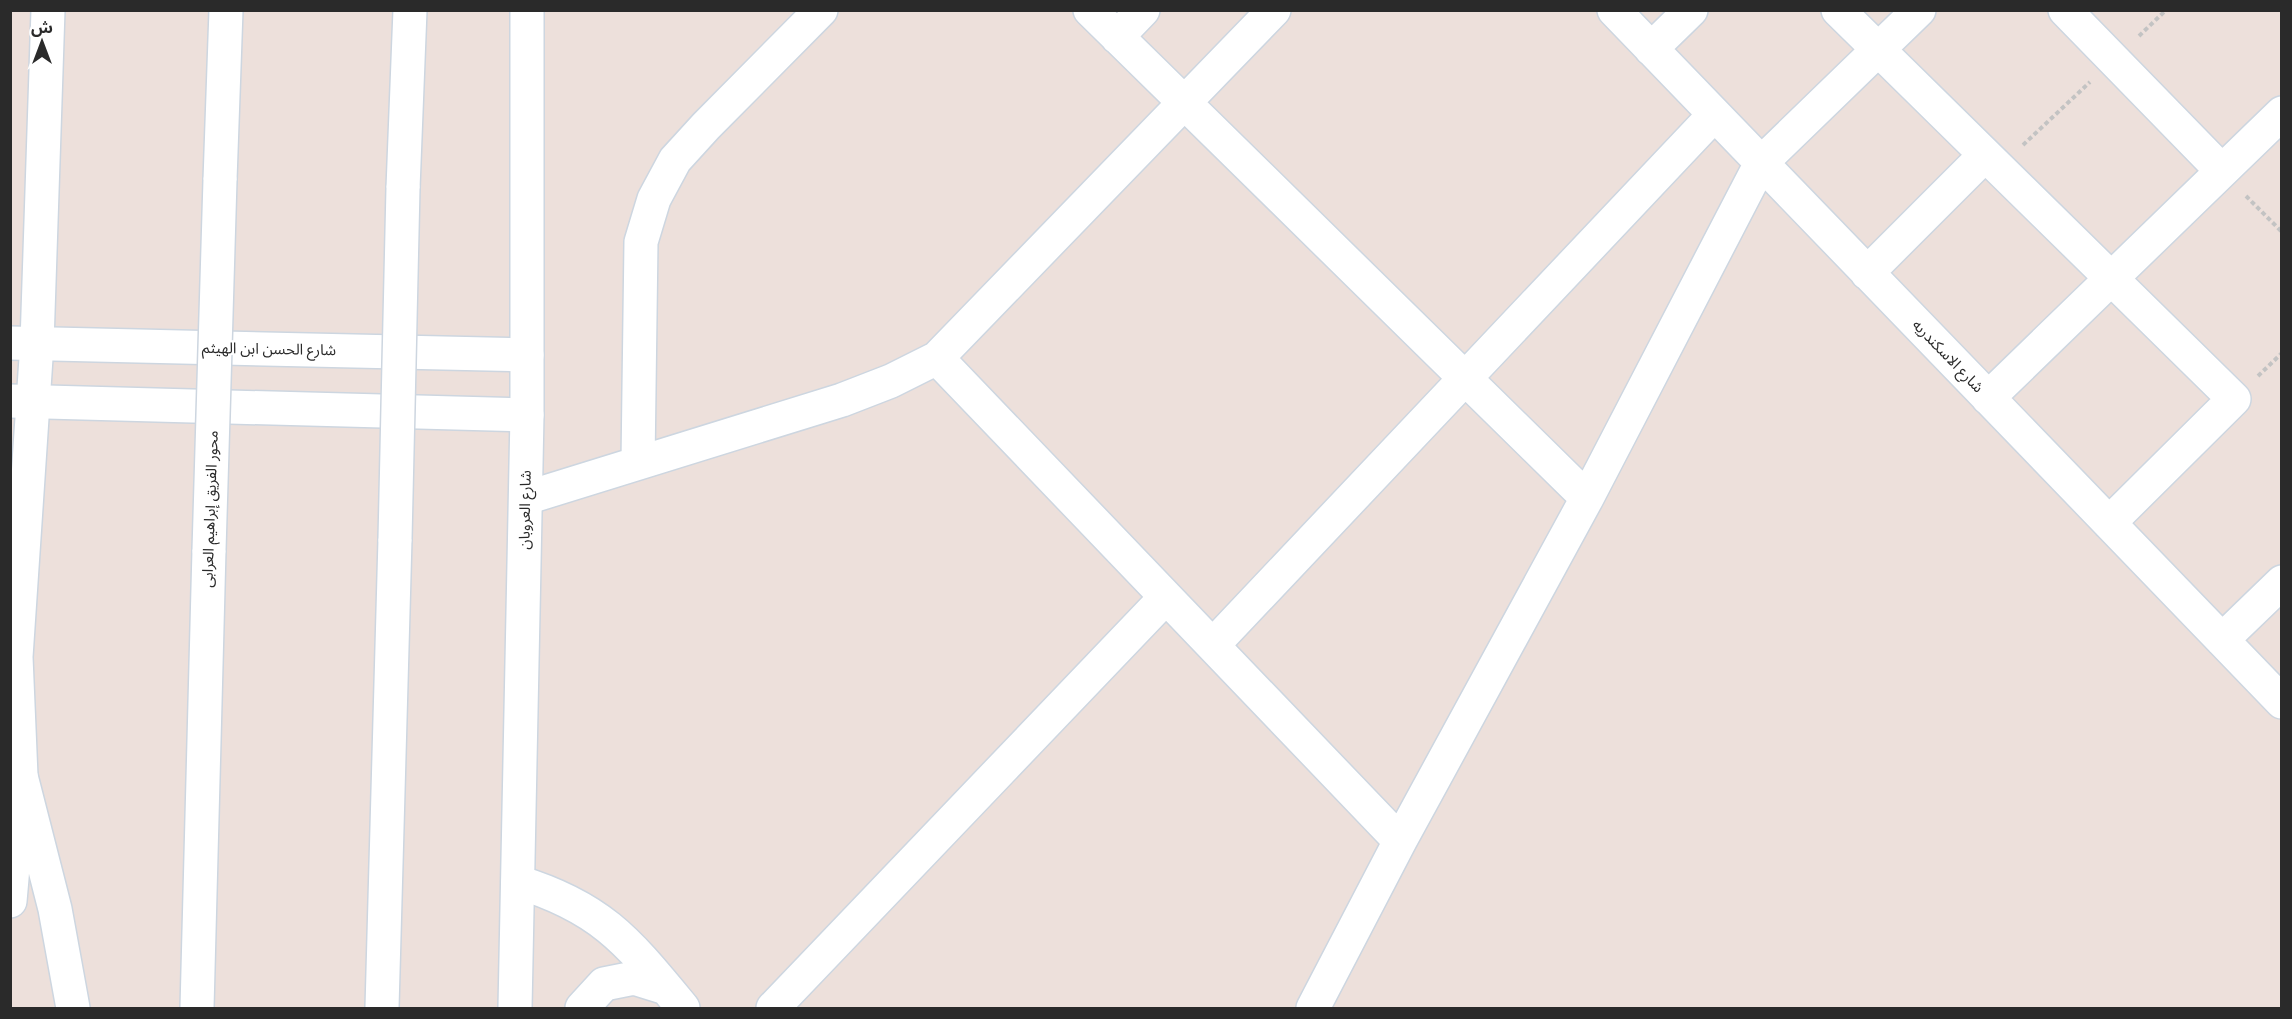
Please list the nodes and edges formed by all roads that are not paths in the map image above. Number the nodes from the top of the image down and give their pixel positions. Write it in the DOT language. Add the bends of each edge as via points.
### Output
graph roads {
  1 [pos="48,10"];
  2 [pos="226,10"];
  3 [pos="410,10"];
  4 [pos="528,10"];
  5 [pos="821,10"];
  6 [pos="1090,10"];
  7 [pos="1143,10"];
  8 [pos="1274,10"];
  9 [pos="1614,10"];
  10 [pos="1691,10"];
  11 [pos="1838,10"];
  12 [pos="1919,10"];
  13 [pos="2065,10"];
  14 [pos="1117,37"];
  15 [pos="1651,49"];
  16 [pos="1878,50"];
  17 [pos="1185,104"];
  18 [pos="2282,113"];
  19 [pos="1714,115"];
  20 [pos="1992,162"];
  21 [pos="1761,163"];
  22 [pos="2222,171"];
  23 [pos="1867,273"];
  24 [pos="2111,278"];
  25 [pos="24,343"];
  26 [pos="527,355"];
  27 [pos="937,358"];
  28 [pos="1465,378"];
  29 [pos="1988,398"];
  30 [pos="22,402"];
  31 [pos="527,415"];
  32 [pos="638,463"];
  33 [pos="526,498"];
  34 [pos="1587,498"];
  35 [pos="2109,523"];
  36 [pos="2282,582"];
  37 [pos="1166,597"];
  38 [pos="2222,640"];
  39 [pos="1213,645"];
  40 [pos="13,657"];
  41 [pos="2282,702"];
  42 [pos="21,776"];
  43 [pos="1400,842"];
  44 [pos="518,882"];
  45 [pos="10,901"];
  46 [pos="674,998"];
  47 [pos="73,1008"];
  48 [pos="197,1008"];
  49 [pos="382,1008"];
  50 [pos="515,1008"];
  51 [pos="582,1008"];
  52 [pos="773,1008"];
  53 [pos="1313,1008"];
  1 -- 25 [label="street"];
  2 -- 48 [label="street, محور الفريق إبراهيم العرابى, bridge"];
  3 -- 49 [label="street, bridge"];
  4 -- 26 [label="street, شارع العروبان"];
  5 -- 32 [label="street" via="690,142 675,160 654,199 641,242"];
  6 -- 14 [label="street"];
  7 -- 14 [label="street"];
  8 -- 17 [label="street"];
  9 -- 15 [label="street, شارع الاسكندريه"];
  10 -- 15 [label="street"];
  11 -- 16 [label="street"];
  12 -- 16 [label="street"];
  13 -- 22 [label="street"];
  14 -- 17 [label="street"];
  15 -- 19 [label="street, شارع الاسكندريه"];
  16 -- 20 [label="street"];
  16 -- 21 [label="street"];
  17 -- 27 [label="street"];
  17 -- 28 [label="street"];
  18 -- 22 [label="street"];
  19 -- 21 [label="street, شارع الاسكندريه"];
  19 -- 28 [label="street"];
  20 -- 23 [label="street"];
  20 -- 24 [label="street"];
  21 -- 23 [label="street, شارع الاسكندريه"];
  21 -- 34 [label="street"];
  22 -- 24 [label="street"];
  23 -- 29 [label="street, شارع الاسكندريه"];
  24 -- 29 [label="street"];
  24 -- 35 [label="street" via="2234,399"];
  25 -- 26 [label="street, شارع الحسن ابن الهيثم"];
  25 -- 30 [label="street"];
  26 -- 31 [label="street, شارع العروبان"];
  27 -- 32 [label="street" via="842,400"];
  27 -- 37 [label="street"];
  28 -- 34 [label="street"];
  28 -- 39 [label="street"];
  29 -- 35 [label="street, شارع الاسكندريه"];
  30 -- 31 [label="street"];
  30 -- 40 [label="street"];
  31 -- 33 [label="street, شارع العروبان"];
  32 -- 33 [label="street"];
  33 -- 44 [label="street, شارع العروبان"];
  34 -- 43 [label="street"];
  35 -- 38 [label="street, شارع الاسكندريه"];
  36 -- 38 [label="street"];
  37 -- 39 [label="street"];
  37 -- 52 [label="street"];
  38 -- 41 [label="street, شارع الاسكندريه"];
  39 -- 43 [label="street"];
  40 -- 42 [label="street"];
  42 -- 45 [label="street"];
  42 -- 47 [label="street" via="55,909"];
  43 -- 53 [label="street"];
  44 -- 46 [label="street" via="549,892 604,922"];
  44 -- 50 [label="street, شارع العروبان"];
  46 -- 51 [label="street" via="634,978 604,984"];
}
